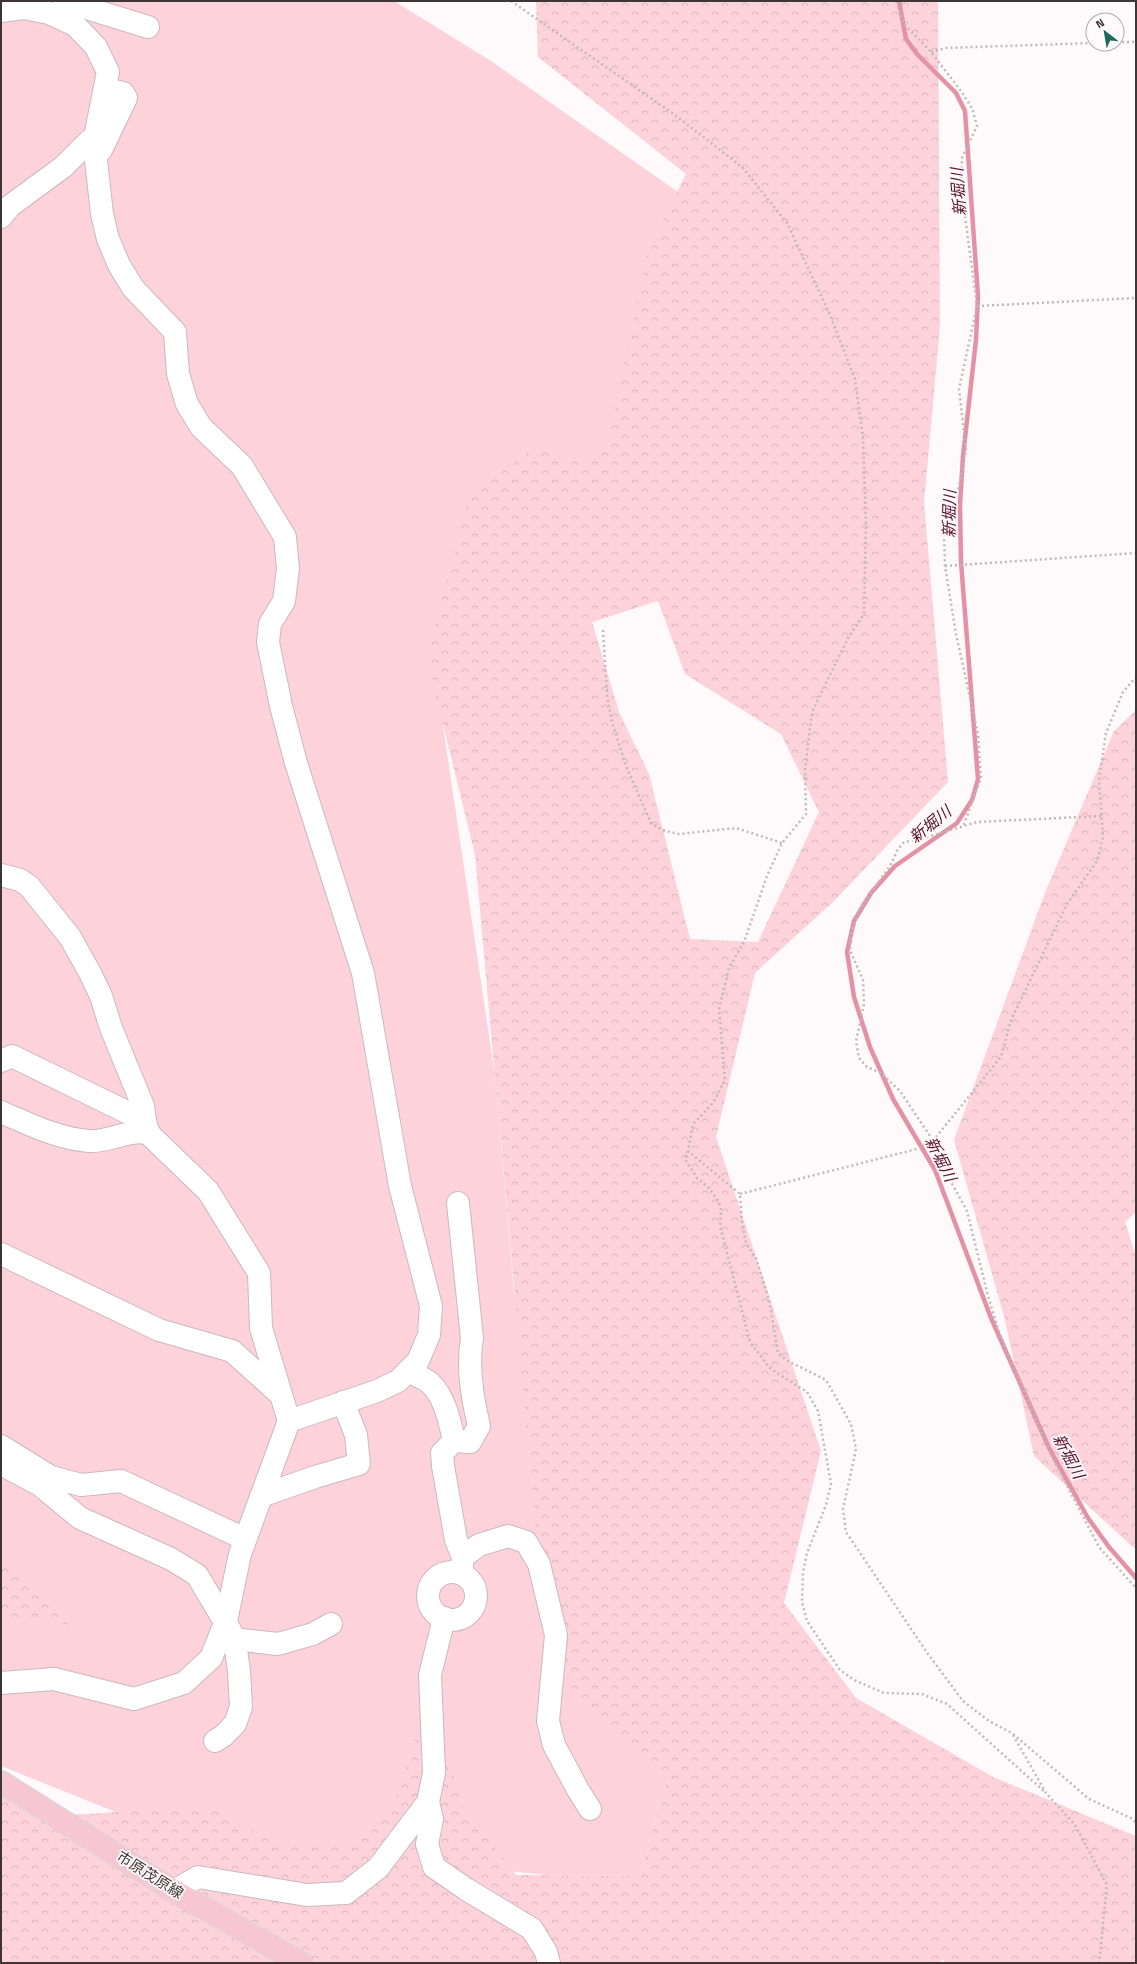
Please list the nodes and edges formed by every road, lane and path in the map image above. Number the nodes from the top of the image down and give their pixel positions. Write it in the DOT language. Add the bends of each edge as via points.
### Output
graph roads {
  1 [pos="10,1"];
  2 [pos="64,1"];
  3 [pos="511,1"];
  4 [pos="896,1"];
  5 [pos="1,10"];
  6 [pos="148,27"];
  7 [pos="1125,42"];
  8 [pos="1136,42"];
  9 [pos="1085,43"];
  10 [pos="931,52"];
  11 [pos="94,152"];
  12 [pos="1,217"];
  13 [pos="1136,298"];
  14 [pos="977,306"];
  15 [pos="1136,553"];
  16 [pos="945,566"];
  17 [pos="603,630"];
  18 [pos="1136,677"];
  19 [pos="1101,816"];
  20 [pos="963,827"];
  21 [pos="782,843"];
  22 [pos="1,875"];
  23 [pos="1,1061"];
  24 [pos="1,1112"];
  25 [pos="147,1127"];
  26 [pos="932,1140"];
  27 [pos="688,1151"];
  28 [pos="740,1194"];
  29 [pos="458,1203"];
  30 [pos="1,1254"];
  31 [pos="408,1371"];
  32 [pos="281,1395"];
  33 [pos="343,1402"];
  34 [pos="288,1421"];
  35 [pos="454,1441"];
  36 [pos="1,1446"];
  37 [pos="1,1464"];
  38 [pos="261,1496"];
  39 [pos="245,1539"];
  40 [pos="462,1566"];
  41 [pos="1136,1588"];
  42 [pos="444,1618"];
  43 [pos="331,1624"];
  44 [pos="230,1630"];
  45 [pos="1,1683"];
  46 [pos="1012,1733"];
  47 [pos="215,1741"];
  48 [pos="1,1782"];
  49 [pos="1046,1793"];
  50 [pos="428,1802"];
  51 [pos="590,1809"];
  52 [pos="1136,1823"];
  53 [pos="174,1891"];
  54 [pos="301,1963"];
  55 [pos="549,1963"];
  56 [pos="1099,1963"];
  1 -- 5 [label="street"];
  2 -- 6 [label="street"];
  3 -- 21 [label="path" via="675,115 742,167 787,223 830,315 855,379 864,446 864,614 848,638 812,712 805,770 806,814"];
  4 -- 10 [label="path" via="905,25"];
  5 -- 11 [label="street" via="24,8 49,13 75,25 96,48 108,72 105,89 123,92 126,98"];
  7 -- 8 [label="path"];
  9 -- 10 [label="path" via="946,48"];
  10 -- 14 [label="path" via="972,108 977,126 962,158 961,186"];
  11 -- 12 [label="street" via="89,141 63,167 10,206"];
  11 -- 31 [label="street" via="108,239 119,265 133,288 175,332 178,374 187,404 201,427 242,466 285,537 288,568 284,601 270,624 268,642 296,763 363,973 400,1186 431,1306 429,1335 418,1361"];
  13 -- 14 [label="path"];
  14 -- 16 [label="path" via="959,389 966,450 958,491 947,512 944,535"];
  15 -- 16 [label="path"];
  16 -- 20 [label="path" via="956,634 978,734 981,778"];
  17 -- 21 [label="path" via="607,695 612,722 626,766 651,823 662,830 679,834 736,828"];
  18 -- 19 [label="path" via="1123,692 1106,733 1099,779"];
  19 -- 20 [label="path" via="977,822"];
  19 -- 26 [label="path" via="1103,838 1097,861 1067,904 1011,1020 1001,1057"];
  20 -- 26 [label="path" via="904,842 860,908 851,935 850,950 863,980 864,1004 856,1041 859,1058 867,1067 881,1073 900,1091"];
  21 -- 27 [label="path" via="767,876 744,942 729,968 719,1008 724,1080 713,1103 693,1124"];
  22 -- 25 [label="street" via="20,880 29,886 70,937 101,996 111,1028 144,1106"];
  23 -- 25 [label="street" via="12,1056"];
  24 -- 25 [label="street" via="36,1127 90,1142 144,1132"];
  25 -- 32 [label="street" via="208,1191 259,1273 261,1328"];
  26 -- 28 [label="path" via="917,1149"];
  26 -- 41 [label="path" via="967,1211 999,1332 1052,1457 1099,1547"];
  27 -- 28 [label="path"];
  27 -- 49 [label="path" via="685,1159 697,1178 708,1187 719,1202 720,1226 750,1342 769,1367 807,1392 818,1411 831,1484 803,1573 802,1602 807,1621 840,1670 854,1680 884,1693 922,1694 947,1704"];
  28 -- 46 [label="path" via="746,1243 756,1258 769,1300 778,1353 786,1360 826,1380 851,1424 856,1449 844,1509 846,1532 928,1654 963,1701 989,1721"];
  29 -- 35 [label="street" via="472,1338 472,1394 479,1426 470,1442"];
  30 -- 32 [label="street" via="159,1330 232,1351"];
  31 -- 33 [label="street" via="398,1381"];
  31 -- 35 [label="street" via="430,1383 439,1396 450,1422"];
  32 -- 34 [label="street"];
  33 -- 34 [label="street"];
  33 -- 38 [label="street" via="356,1435 359,1464"];
  34 -- 38 [label="street"];
  35 -- 40 [label="street" via="442,1453"];
  36 -- 39 [label="street" via="51,1477 81,1485 121,1481"];
  37 -- 44 [label="street" via="40,1485 80,1518 171,1558 197,1576"];
  38 -- 39 [label="street"];
  39 -- 44 [label="street" via="240,1554"];
  40 -- 42 [label="street" via="443,1574 430,1588 431,1606"];
  40 -- 42 [label="street" via="474,1586 475,1604 462,1618"];
  40 -- 51 [label="street" via="479,1545 508,1536 526,1542 539,1564 556,1635 548,1721 554,1745"];
  42 -- 50 [label="street" via="430,1675 434,1773"];
  43 -- 44 [label="street" via="313,1634 278,1644"];
  44 -- 45 [label="street" via="211,1658 184,1683 134,1699 54,1679"];
  44 -- 47 [label="street" via="239,1670 241,1707 235,1724"];
  46 -- 49 [label="path"];
  46 -- 52 [label="path" via="1089,1800 1133,1819"];
  48 -- 53 [label="main road, 市原茂原線"];
  49 -- 56 [label="path" via="1075,1825 1107,1885"];
  50 -- 53 [label="street" via="378,1868 346,1893 307,1895 198,1877"];
  50 -- 55 [label="street" via="432,1819 427,1844 434,1867 532,1929 546,1952"];
  53 -- 54 [label="main road, 市原茂原線"];
}
